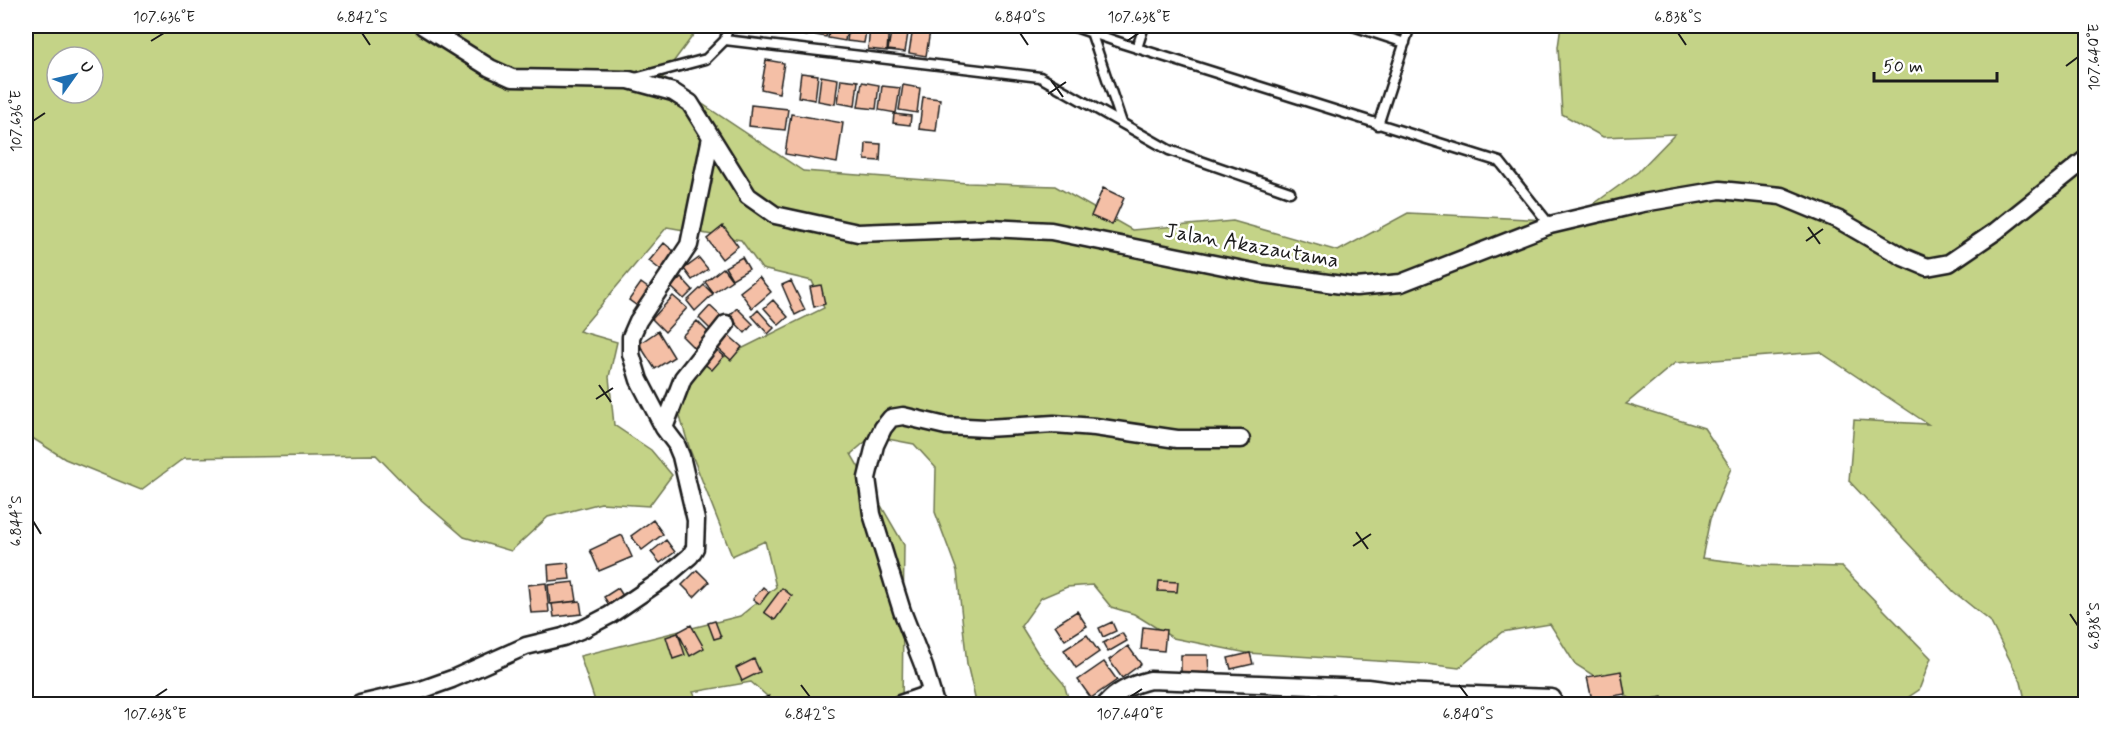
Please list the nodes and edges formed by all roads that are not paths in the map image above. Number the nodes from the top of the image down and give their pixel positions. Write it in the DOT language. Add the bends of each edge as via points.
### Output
graph roads {
  1 [pos="423,26"];
  2 [pos="728,26"];
  3 [pos="1072,26"];
  4 [pos="1144,26"];
  5 [pos="1353,26"];
  6 [pos="1410,26"];
  7 [pos="1090,32"];
  8 [pos="725,39"];
  9 [pos="1405,43"];
  10 [pos="1137,48"];
  11 [pos="629,80"];
  12 [pos="1122,123"];
  13 [pos="1378,125"];
  14 [pos="711,137"];
  15 [pos="2085,159"];
  16 [pos="1290,192"];
  17 [pos="1550,225"];
  18 [pos="726,324"];
  19 [pos="664,428"];
  20 [pos="1241,439"];
  21 [pos="1398,692"];
  22 [pos="1552,698"];
  23 [pos="934,699"];
  24 [pos="360,705"];
  25 [pos="900,705"];
  26 [pos="1106,705"];
  27 [pos="1414,705"];
  1 -- 11 [label="street, Jalan Akazautama" via="512,78"];
  2 -- 8 [label="lane"];
  3 -- 7 [label="lane"];
  4 -- 10 [label="lane"];
  5 -- 9 [label="lane"];
  6 -- 9 [label="lane"];
  7 -- 10 [label="lane"];
  7 -- 12 [label="lane"];
  8 -- 11 [label="lane" via="706,59"];
  8 -- 12 [label="lane" via="1040,77"];
  9 -- 13 [label="lane"];
  10 -- 13 [label="lane"];
  11 -- 14 [label="street, Jalan Akazautama" via="673,92 690,103"];
  12 -- 16 [label="lane" via="1169,150"];
  13 -- 17 [label="lane" via="1500,162"];
  14 -- 17 [label="street, Jalan Akazautama" via="748,196 775,215 858,233 990,228 1051,231 1263,274 1356,287 1401,284"];
  14 -- 19 [label="street" via="689,245 631,337 631,354 639,380"];
  15 -- 17 [label="street, Jalan Akazautama" via="1996,231 1949,263 1927,267 1839,220 1781,196 1720,189"];
  18 -- 19 [label="street" via="683,378"];
  19 -- 24 [label="street" via="681,456 696,520 695,548 690,556 663,579 585,628 526,646 421,690"];
  20 -- 23 [label="street" via="1177,439 1054,424 946,426 903,416 891,418 875,445 867,478 872,514"];
  21 -- 22 [label="street"];
  21 -- 26 [label="street" via="1341,686 1150,680 1125,689"];
  21 -- 27 [label="street"];
  23 -- 25 [label="street"];
}
